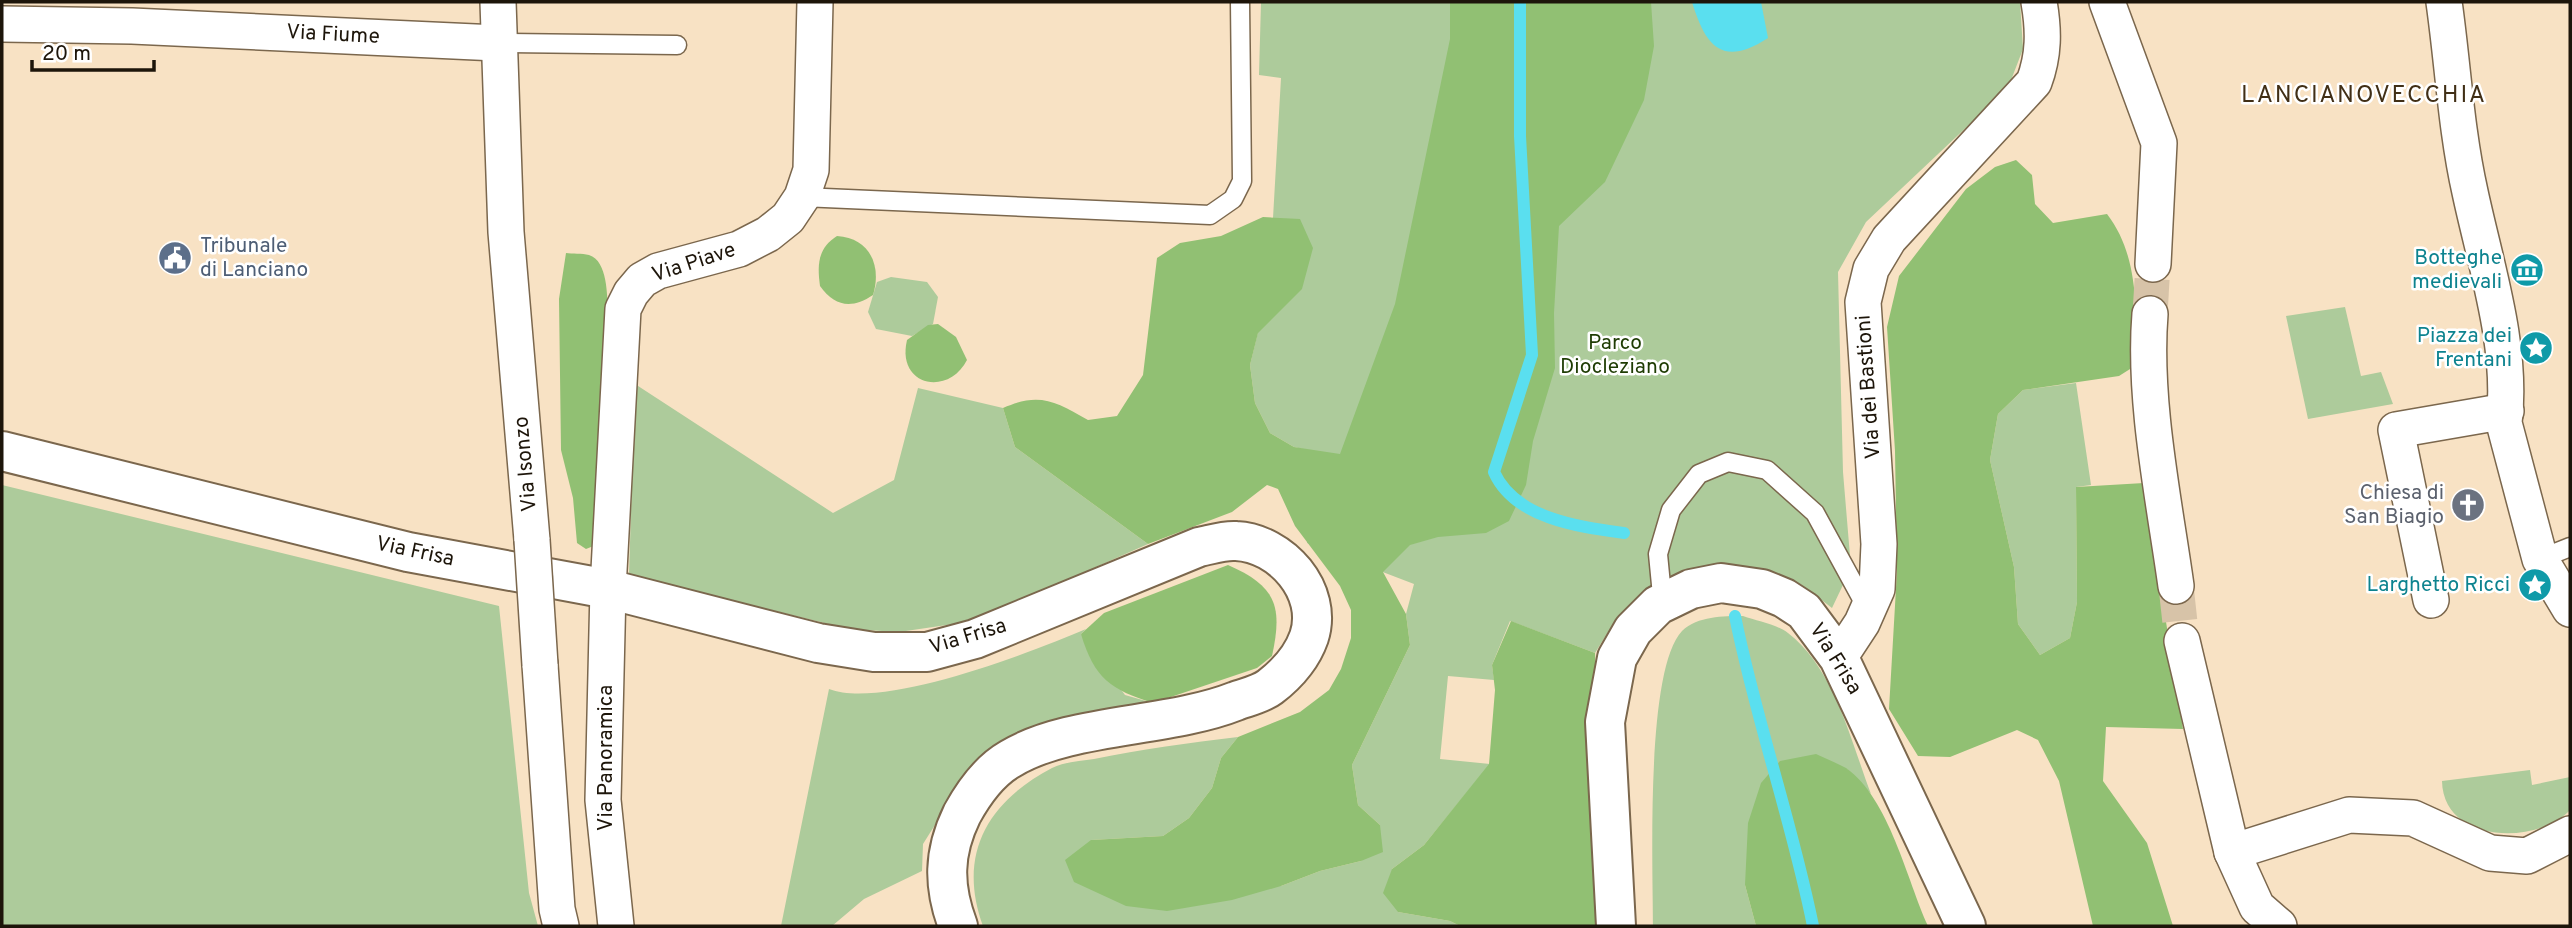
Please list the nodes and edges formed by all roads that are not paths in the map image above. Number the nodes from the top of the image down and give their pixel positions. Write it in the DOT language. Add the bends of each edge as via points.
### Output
graph roads {
  1 [pos="498,2"];
  2 [pos="815,2"];
  3 [pos="1240,2"];
  4 [pos="2039,2"];
  5 [pos="2106,2"];
  6 [pos="2444,2"];
  7 [pos="132,14"];
  8 [pos="2,24"];
  9 [pos="497,43"];
  10 [pos="677,44"];
  11 [pos="802,197"];
  12 [pos="2153,264"];
  13 [pos="2150,314"];
  14 [pos="2505,417"];
  15 [pos="2,452"];
  16 [pos="2555,553"];
  17 [pos="2176,586"];
  18 [pos="608,589"];
  19 [pos="2431,600"];
  20 [pos="1667,601"];
  21 [pos="2570,608"];
  22 [pos="1868,610"];
  23 [pos="2182,641"];
  24 [pos="1839,658"];
  25 [pos="2570,834"];
  26 [pos="2232,852"];
  27 [pos="561,926"];
  28 [pos="616,926"];
  29 [pos="958,926"];
  30 [pos="1616,926"];
  31 [pos="1966,926"];
  32 [pos="2279,926"];
  1 -- 9 [label="street, Via Isonzo"];
  2 -- 11 [label="street, Via Piave" via="811,170"];
  3 -- 11 [label="lane" via="1242,181 1233,199 1210,215"];
  4 -- 22 [label="street, Via dei Bastioni" via="2041,62 2034,82 1889,239 1871,269 1863,302 1880,544 1877,589"];
  5 -- 12 [label="street" via="2159,143"];
  6 -- 14 [label="street" via="2466,170 2496,305 2508,400"];
  7 -- 8 [label="street, Via Fiume"];
  7 -- 9 [label="street, Via Fiume"];
  9 -- 10 [label="lane"];
  9 -- 27 [label="street, Via Isonzo, bridge" via="506,232 556,909"];
  11 -- 18 [label="street, Via Piave" via="788,218 768,234 738,249 658,271 642,280 623,309"];
  13 -- 17 [label="street" via="2157,457"];
  14 -- 16 [label="street"];
  14 -- 19 [label="street" via="2396,430"];
  15 -- 18 [label="street, Via Frisa" via="408,552"];
  16 -- 21 [label="street"];
  18 -- 28 [label="street, Via Panoramica" via="603,800"];
  18 -- 29 [label="street, Via Frisa" via="818,643 874,652 927,652 975,639 1199,547 1235,541 1270,551 1295,570 1310,597 1310,635 1297,661 1269,688 1209,712 1060,739 1010,759 973,793 951,835 945,868 949,902"];
  20 -- 22 [label="lane" via="1658,554 1671,510 1699,474 1728,462 1767,470 1815,513"];
  20 -- 24 [label="street, Via Frisa" via="1691,589 1721,583 1762,589 1804,611"];
  20 -- 30 [label="street, Via Frisa" via="1633,630 1616,658 1605,722"];
  22 -- 24 [label="street, Via dei Bastioni"];
  23 -- 26 [label="street"];
  24 -- 31 [label="street, Via Frisa"];
  25 -- 26 [label="street" via="2527,856 2490,853 2413,818 2349,815"];
  26 -- 32 [label="street" via="2257,906"];
}
